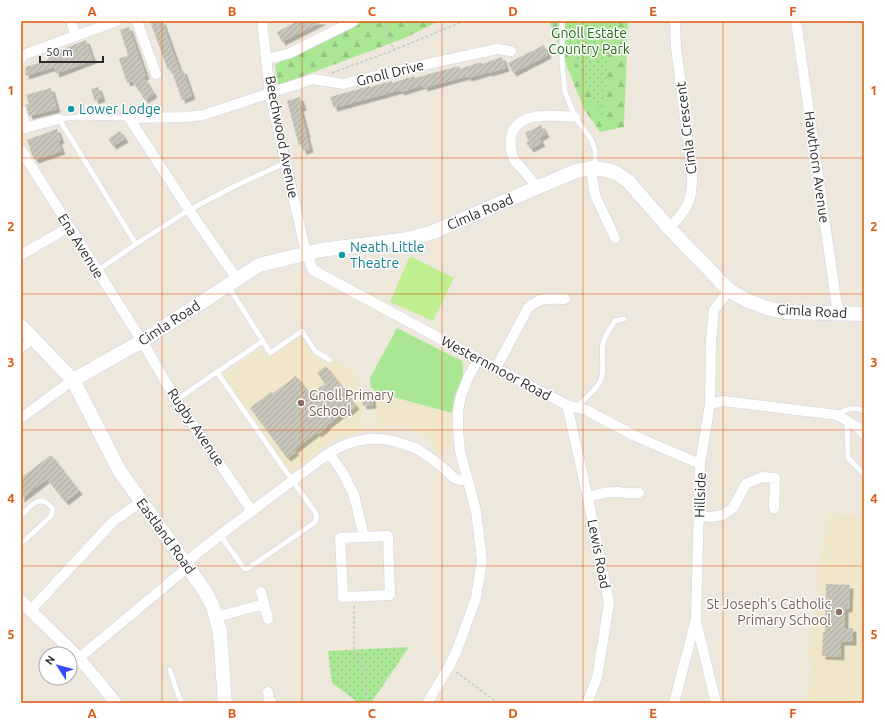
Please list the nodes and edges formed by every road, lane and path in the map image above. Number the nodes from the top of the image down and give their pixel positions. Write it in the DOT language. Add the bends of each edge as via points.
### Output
graph roads {
  1 [pos="71,21"];
  2 [pos="117,21"];
  3 [pos="137,21"];
  4 [pos="262,21"];
  5 [pos="354,21"];
  6 [pos="382,21"];
  7 [pos="464,21"];
  8 [pos="562,21"];
  9 [pos="675,21"];
  10 [pos="796,21"];
  11 [pos="76,36"];
  12 [pos="394,50"];
  13 [pos="511,51"];
  14 [pos="21,59"];
  15 [pos="267,59"];
  16 [pos="156,74"];
  17 [pos="313,79"];
  18 [pos="270,94"];
  19 [pos="21,110"];
  20 [pos="575,117"];
  21 [pos="129,118"];
  22 [pos="59,119"];
  23 [pos="23,129"];
  24 [pos="21,150"];
  25 [pos="286,163"];
  26 [pos="593,168"];
  27 [pos="537,187"];
  28 [pos="189,210"];
  29 [pos="69,227"];
  30 [pos="669,228"];
  31 [pos="615,238"];
  32 [pos="136,244"];
  33 [pos="306,253"];
  34 [pos="21,255"];
  35 [pos="97,271"];
  36 [pos="232,282"];
  37 [pos="729,290"];
  38 [pos="565,299"];
  39 [pos="838,314"];
  40 [pos="864,314"];
  41 [pos="624,319"];
  42 [pos="21,326"];
  43 [pos="33,338"];
  44 [pos="142,341"];
  45 [pos="263,341"];
  46 [pos="21,348"];
  47 [pos="478,359"];
  48 [pos="330,360"];
  49 [pos="496,368"];
  50 [pos="217,372"];
  51 [pos="73,380"];
  52 [pos="176,400"];
  53 [pos="710,404"];
  54 [pos="572,407"];
  55 [pos="864,411"];
  56 [pos="837,415"];
  57 [pos="21,418"];
  58 [pos="847,421"];
  59 [pos="864,434"];
  60 [pos="329,453"];
  61 [pos="700,464"];
  62 [pos="864,474"];
  63 [pos="292,480"];
  64 [pos="467,480"];
  65 [pos="639,493"];
  66 [pos="588,497"];
  67 [pos="141,502"];
  68 [pos="774,508"];
  69 [pos="252,511"];
  70 [pos="21,516"];
  71 [pos="699,516"];
  72 [pos="220,535"];
  73 [pos="364,537"];
  74 [pos="21,542"];
  75 [pos="187,565"];
  76 [pos="261,592"];
  77 [pos="354,596"];
  78 [pos="21,601"];
  79 [pos="264,604"];
  80 [pos="31,610"];
  81 [pos="216,617"];
  82 [pos="268,619"];
  83 [pos="696,619"];
  84 [pos="79,658"];
  85 [pos="170,670"];
  86 [pos="459,674"];
  87 [pos="268,692"];
  88 [pos="116,703"];
  89 [pos="182,703"];
  90 [pos="225,703"];
  91 [pos="272,703"];
  92 [pos="367,703"];
  93 [pos="426,703"];
  94 [pos="498,703"];
  95 [pos="587,703"];
  96 [pos="674,703"];
  97 [pos="716,703"];
  1 -- 11 [label="street"];
  2 -- 11 [label="street"];
  3 -- 16 [label="street"];
  4 -- 15 [label="street, Beechwood Avenue"];
  5 -- 15 [label="street" via="288,54"];
  6 -- 12 [label="path"];
  7 -- 12 [label="path"];
  8 -- 20 [label="lane" via="565,92"];
  9 -- 30 [label="street, Cimla Crescent" via="693,187 689,203"];
  10 -- 39 [label="street, Hawthorn Avenue"];
  11 -- 14 [label="street" via="23,55"];
  12 -- 17 [label="path"];
  13 -- 17 [label="street, Gnoll Drive" via="497,49 343,84"];
  15 -- 18 [label="street, Beechwood Avenue"];
  17 -- 18 [label="street, Gnoll Drive"];
  18 -- 21 [label="street, Gnoll Drive" via="203,115"];
  18 -- 25 [label="street, Beechwood Avenue"];
  19 -- 23 [label="street"];
  20 -- 26 [label="lane" via="591,139 595,150"];
  20 -- 27 [label="street" via="534,117 517,126 512,134 510,144 516,162"];
  21 -- 22 [label="lane"];
  21 -- 28 [label="street"];
  22 -- 23 [label="street"];
  22 -- 32 [label="lane"];
  24 -- 29 [label="street, Ena Avenue"];
  25 -- 28 [label="lane"];
  25 -- 33 [label="street, Beechwood Avenue"];
  26 -- 27 [label="main road, Cimla Road" via="576,171"];
  26 -- 30 [label="main road, Cimla Road" via="616,173 628,182"];
  26 -- 31 [label="street" via="595,195"];
  27 -- 33 [label="main road, Cimla Road" via="433,232 408,239"];
  28 -- 32 [label="lane"];
  28 -- 36 [label="street"];
  29 -- 34 [label="street"];
  29 -- 35 [label="street, Ena Avenue"];
  30 -- 37 [label="main road, Cimla Road"];
  32 -- 35 [label="lane"];
  33 -- 36 [label="main road, Cimla Road" via="259,265"];
  33 -- 47 [label="street, Westernmoor Road" via="313,270"];
  35 -- 44 [label="street, Ena Avenue"];
  36 -- 44 [label="main road, Cimla Road"];
  36 -- 45 [label="lane"];
  37 -- 39 [label="main road, Cimla Road" via="746,300 784,312"];
  37 -- 53 [label="street, Hillside" via="714,310"];
  38 -- 49 [label="street" via="544,299 528,308"];
  39 -- 40 [label="main road, Cimla Road"];
  41 -- 54 [label="lane" via="615,321 603,342 601,379 581,402"];
  42 -- 43 [label="main road, Eastland Road"];
  43 -- 46 [label="street"];
  43 -- 51 [label="main road, Eastland Road"];
  44 -- 51 [label="main road, Cimla Road"];
  44 -- 52 [label="street, Rugby Avenue"];
  45 -- 48 [label="lane" via="270,353 302,331 315,351"];
  45 -- 50 [label="lane"];
  47 -- 49 [label="street, Westernmoor Road"];
  47 -- 64 [label="street" via="461,396 458,411 460,452"];
  49 -- 54 [label="street, Westernmoor Road"];
  50 -- 52 [label="lane"];
  50 -- 63 [label="lane"];
  51 -- 57 [label="street"];
  51 -- 67 [label="main road, Eastland Road" via="119,470"];
  52 -- 69 [label="street, Rugby Avenue"];
  53 -- 56 [label="street" via="724,401"];
  53 -- 61 [label="street, Hillside"];
  54 -- 61 [label="street, Westernmoor Road" via="586,410 635,436"];
  54 -- 66 [label="street, Lewis Road"];
  55 -- 56 [label="lane" via="858,408 850,409"];
  56 -- 58 [label="street"];
  58 -- 59 [label="street"];
  58 -- 62 [label="lane" via="848,458"];
  60 -- 63 [label="street"];
  60 -- 64 [label="street" via="353,441 384,439 419,450 454,478"];
  60 -- 73 [label="street" via="354,495"];
  61 -- 71 [label="street, Hillside"];
  63 -- 69 [label="street"];
  63 -- 72 [label="lane" via="315,512 317,516 314,523 247,569"];
  64 -- 93 [label="street" via="476,511 482,560 476,598 449,667"];
  65 -- 66 [label="street" via="615,492"];
  66 -- 95 [label="street, Lewis Road" via="609,603 597,678"];
  67 -- 75 [label="main road, Eastland Road"];
  67 -- 80 [label="street" via="115,520"];
  68 -- 71 [label="street" via="775,478 762,477 746,484 733,508 723,515"];
  69 -- 72 [label="street"];
  70 -- 74 [label="lane" via="34,503 40,501 53,509 50,516"];
  71 -- 83 [label="street, Hillside"];
  72 -- 75 [label="street"];
  73 -- 77 [label="street" via="340,538 343,597"];
  73 -- 77 [label="street" via="388,536 390,595"];
  75 -- 81 [label="main road, Eastland Road" via="212,604"];
  75 -- 84 [label="street"];
  76 -- 79 [label="street"];
  77 -- 92 [label="path" via="354,649 366,673"];
  78 -- 80 [label="street"];
  79 -- 81 [label="street"];
  79 -- 82 [label="street"];
  80 -- 84 [label="street"];
  81 -- 90 [label="main road, Eastland Road" via="220,633"];
  83 -- 96 [label="street, Hillside"];
  83 -- 97 [label="street"];
  84 -- 88 [label="street"];
  85 -- 89 [label="lane"];
  86 -- 94 [label="path"];
  87 -- 91 [label="street"];
}
